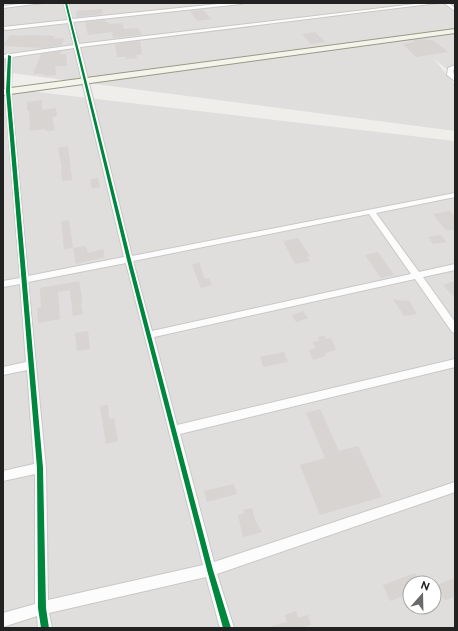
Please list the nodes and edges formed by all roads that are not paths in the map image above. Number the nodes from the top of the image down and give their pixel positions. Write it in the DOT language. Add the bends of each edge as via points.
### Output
graph roads {
  1 [pos="41,3"];
  2 [pos="66,3"];
  3 [pos="241,3"];
  4 [pos="436,3"];
  5 [pos="446,3"];
  6 [pos="3,7"];
  7 [pos="455,10"];
  8 [pos="71,22"];
  9 [pos="5,28"];
  10 [pos="455,31"];
  11 [pos="77,46"];
  12 [pos="6,56"];
  13 [pos="455,67"];
  14 [pos="455,79"];
  15 [pos="85,80"];
  16 [pos="5,92"];
  17 [pos="455,195"];
  18 [pos="371,211"];
  19 [pos="129,260"];
  20 [pos="455,267"];
  21 [pos="417,275"];
  22 [pos="23,280"];
  23 [pos="3,284"];
  24 [pos="455,329"];
  25 [pos="149,335"];
  26 [pos="455,363"];
  27 [pos="31,365"];
  28 [pos="3,371"];
  29 [pos="174,432"];
  30 [pos="40,468"];
  31 [pos="3,476"];
  32 [pos="455,487"];
  33 [pos="210,570"];
  34 [pos="42,608"];
  35 [pos="3,620"];
  36 [pos="45,628"];
  37 [pos="227,628"];
  1 -- 6 [label="street"];
  2 -- 8 [label="street"];
  3 -- 8 [label="street"];
  4 -- 11 [label="street"];
  5 -- 7 [label="street"];
  8 -- 9 [label="street"];
  8 -- 11 [label="street"];
  10 -- 15 [label="street"];
  11 -- 12 [label="street"];
  11 -- 15 [label="street"];
  12 -- 16 [label="street"];
  13 -- 14 [label="street" via="450,69 450,75"];
  15 -- 16 [label="street"];
  15 -- 19 [label="street"];
  16 -- 22 [label="street"];
  17 -- 18 [label="street"];
  18 -- 19 [label="street"];
  18 -- 21 [label="street"];
  19 -- 22 [label="street"];
  19 -- 25 [label="street"];
  20 -- 21 [label="street"];
  21 -- 24 [label="street"];
  21 -- 25 [label="street"];
  22 -- 23 [label="street"];
  22 -- 27 [label="street"];
  25 -- 29 [label="street"];
  26 -- 29 [label="street"];
  27 -- 28 [label="street"];
  27 -- 30 [label="street"];
  29 -- 33 [label="street"];
  30 -- 31 [label="street"];
  30 -- 34 [label="street"];
  32 -- 33 [label="street"];
  33 -- 34 [label="street"];
  33 -- 37 [label="street"];
  34 -- 35 [label="street"];
  34 -- 36 [label="street"];
}
